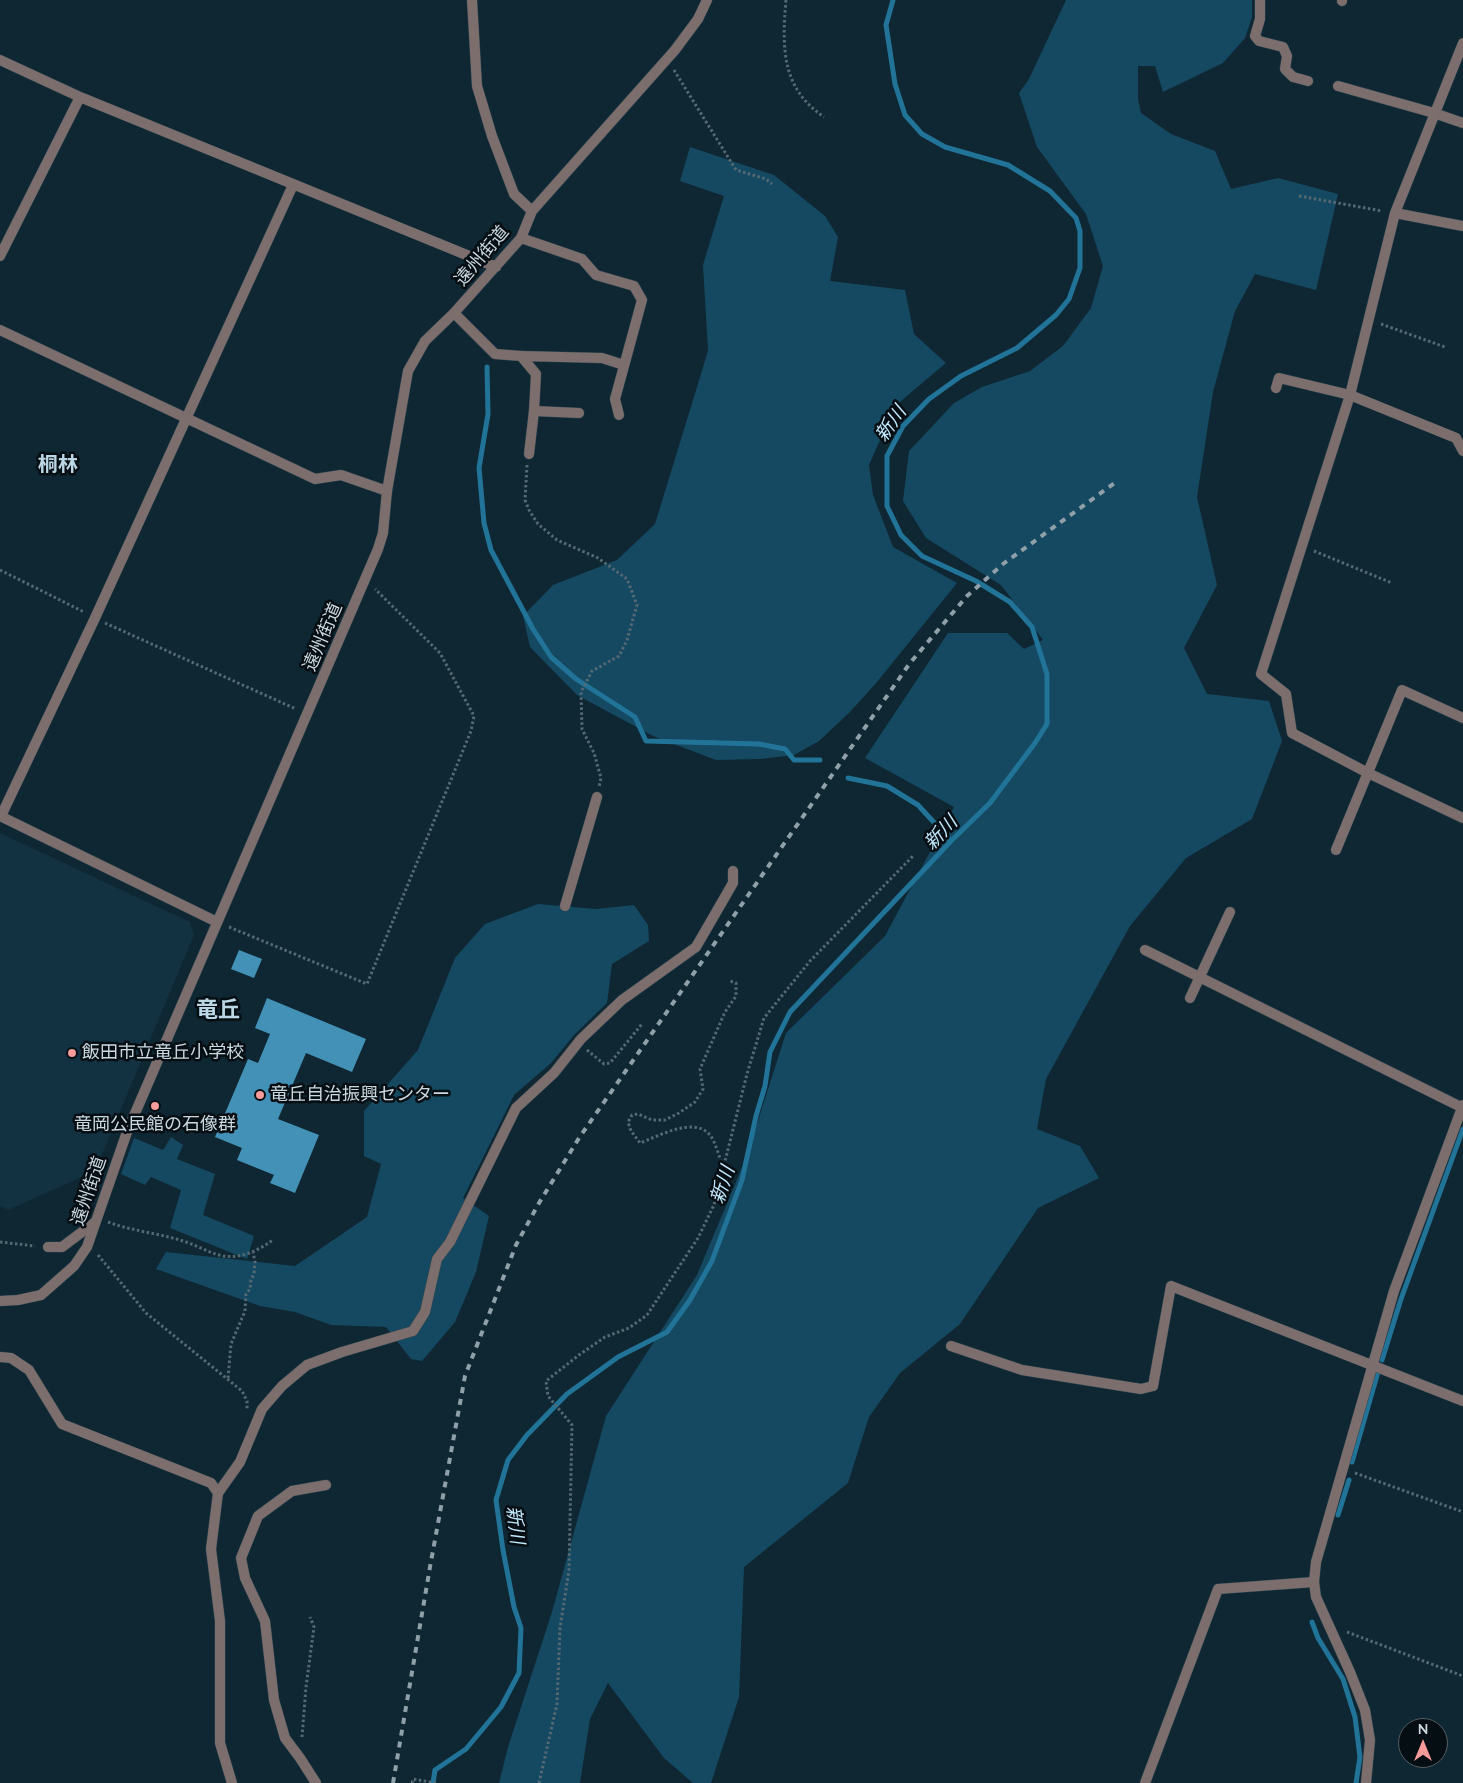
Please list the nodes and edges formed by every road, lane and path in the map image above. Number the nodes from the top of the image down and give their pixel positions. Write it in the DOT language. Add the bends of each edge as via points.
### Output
graph roads {
  1 [pos="472,0"];
  2 [pos="707,0"];
  3 [pos="786,0"];
  4 [pos="1260,0"];
  5 [pos="1463,42"];
  6 [pos="667,59"];
  7 [pos="0,60"];
  8 [pos="1308,81"];
  9 [pos="1338,86"];
  10 [pos="80,97"];
  11 [pos="1434,113"];
  12 [pos="824,117"];
  13 [pos="1463,123"];
  14 [pos="772,184"];
  15 [pos="293,185"];
  16 [pos="1299,196"];
  17 [pos="532,211"];
  18 [pos="1395,213"];
  19 [pos="1463,226"];
  20 [pos="521,238"];
  21 [pos="0,256"];
  22 [pos="496,267"];
  23 [pos="454,313"];
  24 [pos="1369,319"];
  25 [pos="0,330"];
  26 [pos="1445,347"];
  27 [pos="521,356"];
  28 [pos="624,365"];
  29 [pos="1276,388"];
  30 [pos="1350,395"];
  31 [pos="534,412"];
  32 [pos="579,413"];
  33 [pos="620,416"];
  34 [pos="186,418"];
  35 [pos="1463,451"];
  36 [pos="529,454"];
  37 [pos="386,492"];
  38 [pos="1302,546"];
  39 [pos="0,570"];
  40 [pos="366,580"];
  41 [pos="1392,583"];
  42 [pos="95,618"];
  43 [pos="308,714"];
  44 [pos="1463,718"];
  45 [pos="1368,773"];
  46 [pos="597,797"];
  47 [pos="1,816"];
  48 [pos="1463,818"];
  49 [pos="1336,850"];
  50 [pos="913,856"];
  51 [pos="733,871"];
  52 [pos="565,906"];
  53 [pos="1230,912"];
  54 [pos="217,922"];
  55 [pos="1145,950"];
  56 [pos="1200,977"];
  57 [pos="730,981"];
  58 [pos="1190,998"];
  59 [pos="642,1024"];
  60 [pos="574,1047"];
  61 [pos="1463,1107"];
  62 [pos="723,1168"];
  63 [pos="105,1221"];
  64 [pos="94,1224"];
  65 [pos="274,1240"];
  66 [pos="0,1242"];
  67 [pos="48,1247"];
  68 [pos="87,1247"];
  69 [pos="253,1252"];
  70 [pos="0,1301"];
  71 [pos="951,1346"];
  72 [pos="0,1357"];
  73 [pos="1372,1364"];
  74 [pos="228,1378"];
  75 [pos="1463,1401"];
  76 [pos="247,1415"];
  77 [pos="1343,1469"];
  78 [pos="326,1485"];
  79 [pos="218,1493"];
  80 [pos="1463,1512"];
  81 [pos="1314,1582"];
  82 [pos="310,1618"];
  83 [pos="1328,1625"];
  84 [pos="1463,1676"];
  85 [pos="300,1758"];
  86 [pos="232,1783"];
  87 [pos="316,1783"];
  88 [pos="412,1783"];
  89 [pos="436,1783"];
  90 [pos="539,1783"];
  91 [pos="1145,1783"];
  92 [pos="1366,1783"];
  1 -- 17 [label="street" via="477,86 514,194"];
  2 -- 6 [label="street, 遠州街道" via="698,19"];
  3 -- 12 [label="path" via="783,36 790,75 798,94 810,108"];
  4 -- 8 [label="street" via="1260,19 1255,36 1259,41 1283,47 1287,56 1285,69 1293,77"];
  5 -- 11 [label="street"];
  6 -- 14 [label="path" via="736,170"];
  6 -- 17 [label="street, 遠州街道"];
  7 -- 10 [label="street"];
  9 -- 11 [label="street"];
  10 -- 15 [label="street"];
  10 -- 21 [label="street"];
  11 -- 13 [label="street"];
  11 -- 18 [label="street"];
  15 -- 22 [label="street"];
  15 -- 34 [label="street"];
  16 -- 18 [label="path"];
  17 -- 20 [label="street, 遠州街道"];
  18 -- 19 [label="street"];
  18 -- 24 [label="street"];
  20 -- 22 [label="street, 遠州街道"];
  20 -- 28 [label="street" via="582,259 596,275 634,286 642,300"];
  22 -- 23 [label="street, 遠州街道"];
  23 -- 27 [label="street" via="495,354"];
  23 -- 37 [label="street, 遠州街道" via="424,341 408,371"];
  24 -- 26 [label="path"];
  24 -- 30 [label="street"];
  25 -- 34 [label="street"];
  27 -- 28 [label="street" via="602,358"];
  27 -- 31 [label="street" via="536,374"];
  28 -- 33 [label="street" via="615,399"];
  29 -- 30 [label="street" via="1279,378"];
  30 -- 35 [label="street" via="1456,438"];
  30 -- 38 [label="street"];
  31 -- 32 [label="street"];
  31 -- 36 [label="street"];
  34 -- 37 [label="street" via="315,479 340,475"];
  34 -- 42 [label="street"];
  36 -- 46 [label="path" via="525,500 538,524 557,540 598,558 627,579 637,605 619,656 592,671 581,692 582,729 594,753 601,778"];
  37 -- 40 [label="street, 遠州街道" via="382,533"];
  38 -- 41 [label="path"];
  38 -- 45 [label="street" via="1261,674 1286,694 1292,733"];
  39 -- 42 [label="path"];
  40 -- 43 [label="street, 遠州街道"];
  40 -- 54 [label="path" via="440,653 474,716 471,731 367,984"];
  42 -- 43 [label="path"];
  42 -- 47 [label="street"];
  43 -- 54 [label="street, 遠州街道"];
  44 -- 45 [label="street" via="1402,690"];
  45 -- 48 [label="street"];
  45 -- 49 [label="street"];
  46 -- 52 [label="street"];
  47 -- 54 [label="street"];
  50 -- 62 [label="path" via="810,960 764,1018"];
  51 -- 60 [label="street" via="733,883 696,947 622,1000"];
  53 -- 56 [label="street"];
  54 -- 64 [label="street, 遠州街道" via="127,1132"];
  55 -- 56 [label="street"];
  56 -- 58 [label="street"];
  56 -- 61 [label="street"];
  57 -- 62 [label="path" via="736,983 736,996 725,1012 700,1069 703,1089 695,1102 665,1120 652,1120 638,1114 632,1115 628,1122 640,1143 678,1129 693,1126 704,1129 711,1136"];
  59 -- 60 [label="path" via="610,1064 604,1064 585,1048"];
  60 -- 79 [label="street" via="554,1073 516,1108 450,1242 437,1259 425,1312 413,1331 307,1364 262,1409 240,1462"];
  61 -- 73 [label="street" via="1394,1291"];
  62 -- 90 [label="path" via="714,1204 698,1238 647,1315 629,1328 605,1337 546,1382 548,1396 572,1425 570,1570 560,1628 557,1704"];
  63 -- 69 [label="path" via="224,1256"];
  64 -- 67 [label="street" via="62,1247"];
  64 -- 68 [label="street, 遠州街道"];
  65 -- 69 [label="path"];
  66 -- 67 [label="path"];
  68 -- 70 [label="street, 遠州街道" via="74,1266 42,1295"];
  68 -- 74 [label="path" via="103,1260 146,1313"];
  69 -- 74 [label="path" via="254,1274 246,1294 245,1311 230,1344"];
  71 -- 73 [label="street" via="1022,1370 1141,1389 1153,1386 1171,1286"];
  72 -- 79 [label="street" via="11,1358 29,1370 62,1424 211,1483"];
  73 -- 75 [label="street"];
  73 -- 77 [label="street"];
  74 -- 76 [label="path" via="242,1391 247,1401"];
  77 -- 80 [label="path"];
  77 -- 81 [label="street" via="1316,1562"];
  78 -- 85 [label="street" via="292,1491 258,1516 241,1558 245,1578 265,1621 274,1700 285,1738"];
  79 -- 86 [label="street" via="211,1550 220,1621 220,1743"];
  81 -- 83 [label="street" via="1316,1597"];
  81 -- 91 [label="street" via="1218,1589"];
  82 -- 85 [label="path" via="314,1627"];
  83 -- 84 [label="path"];
  83 -- 92 [label="street" via="1365,1710 1370,1740"];
  85 -- 87 [label="street"];
  88 -- 89 [label="path" via="413,1779"];
}
